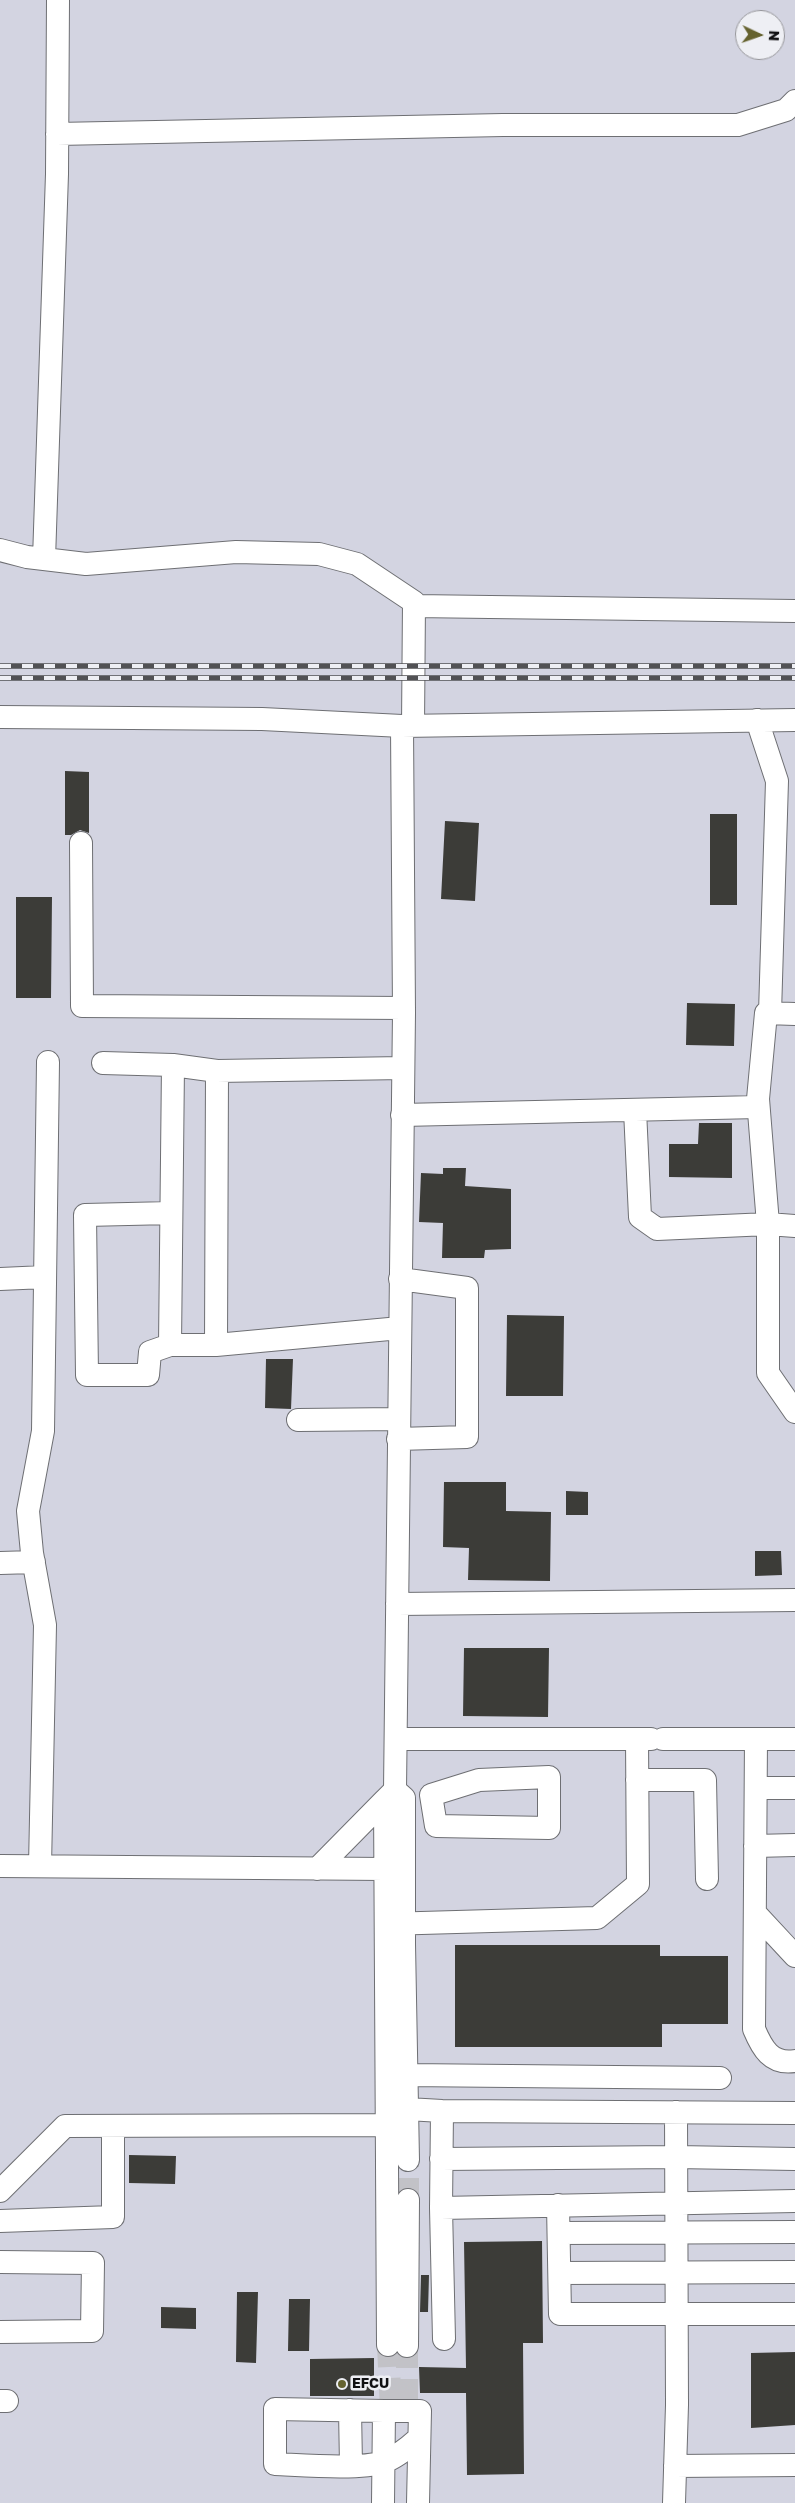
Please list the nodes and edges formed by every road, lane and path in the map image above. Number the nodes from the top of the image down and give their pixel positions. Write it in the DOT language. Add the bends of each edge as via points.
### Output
graph roads {
  1 [pos="58,0"];
  2 [pos="795,101"];
  3 [pos="57,134"];
  4 [pos="0,550"];
  5 [pos="44,559"];
  6 [pos="414,606"];
  7 [pos="795,611"];
  8 [pos="0,717"];
  9 [pos="757,720"];
  10 [pos="795,720"];
  11 [pos="408,726"];
  12 [pos="81,843"];
  13 [pos="404,1008"];
  14 [pos="770,1013"];
  15 [pos="795,1014"];
  16 [pos="48,1062"];
  17 [pos="102,1063"];
  18 [pos="173,1065"];
  19 [pos="403,1068"];
  20 [pos="217,1072"];
  21 [pos="758,1107"];
  22 [pos="635,1110"];
  23 [pos="402,1116"];
  24 [pos="171,1213"];
  25 [pos="768,1224"];
  26 [pos="795,1226"];
  27 [pos="45,1277"];
  28 [pos="0,1279"];
  29 [pos="400,1280"];
  30 [pos="400,1328"];
  31 [pos="170,1345"];
  32 [pos="216,1345"];
  33 [pos="795,1412"];
  34 [pos="298,1420"];
  35 [pos="399,1429"];
  36 [pos="34,1562"];
  37 [pos="0,1563"];
  38 [pos="795,1600"];
  39 [pos="397,1604"];
  40 [pos="396,1739"];
  41 [pos="650,1739"];
  42 [pos="756,1739"];
  43 [pos="795,1739"];
  44 [pos="637,1780"];
  45 [pos="756,1788"];
  46 [pos="795,1788"];
  47 [pos="395,1798"];
  48 [pos="433,1804"];
  49 [pos="795,1845"];
  50 [pos="755,1846"];
  51 [pos="0,1866"];
  52 [pos="40,1866"];
  53 [pos="317,1869"];
  54 [pos="385,1869"];
  55 [pos="707,1879"];
  56 [pos="755,1913"];
  57 [pos="394,1924"];
  58 [pos="795,1956"];
  59 [pos="795,2061"];
  60 [pos="406,2075"];
  61 [pos="659,2077"];
  62 [pos="720,2078"];
  63 [pos="407,2109"];
  64 [pos="442,2111"];
  65 [pos="667,2112"];
  66 [pos="795,2113"];
  67 [pos="386,2125"];
  68 [pos="114,2126"];
  69 [pos="676,2157"];
  70 [pos="441,2159"];
  71 [pos="795,2159"];
  72 [pos="408,2160"];
  73 [pos="0,2191"];
  74 [pos="408,2200"];
  75 [pos="795,2201"];
  76 [pos="676,2203"];
  77 [pos="558,2205"];
  78 [pos="441,2208"];
  79 [pos="0,2221"];
  80 [pos="795,2232"];
  81 [pos="560,2233"];
  82 [pos="676,2234"];
  83 [pos="0,2262"];
  84 [pos="795,2272"];
  85 [pos="560,2273"];
  86 [pos="677,2273"];
  87 [pos="677,2313"];
  88 [pos="795,2314"];
  89 [pos="0,2332"];
  90 [pos="444,2339"];
  91 [pos="350,2410"];
  92 [pos="384,2410"];
  93 [pos="419,2438"];
  94 [pos="383,2462"];
  95 [pos="351,2465"];
  96 [pos="795,2465"];
  97 [pos="675,2466"];
  98 [pos="383,2503"];
  99 [pos="418,2503"];
  100 [pos="674,2503"];
  1 -- 3 [label="lane"];
  2 -- 3 [label="lane" via="786,110 738,125 503,125"];
  3 -- 5 [label="lane"];
  4 -- 5 [label="lane"];
  5 -- 6 [label="lane" via="86,564 236,552 319,554 357,564 414,602"];
  6 -- 7 [label="lane"];
  6 -- 11 [label="lane"];
  8 -- 11 [label="lane" via="262,719"];
  9 -- 10 [label="lane"];
  9 -- 11 [label="lane"];
  9 -- 14 [label="lane" via="777,781"];
  11 -- 13 [label="lane"];
  12 -- 13 [label="lane" via="82,1006"];
  13 -- 19 [label="lane"];
  14 -- 15 [label="lane"];
  14 -- 21 [label="lane" via="766,1013"];
  16 -- 27 [label="lane"];
  17 -- 18 [label="lane"];
  18 -- 20 [label="lane"];
  18 -- 24 [label="lane"];
  19 -- 20 [label="lane"];
  19 -- 23 [label="lane"];
  20 -- 32 [label="lane"];
  21 -- 22 [label="lane"];
  21 -- 25 [label="lane"];
  22 -- 23 [label="lane"];
  22 -- 25 [label="lane" via="640,1216 657,1229"];
  23 -- 29 [label="lane"];
  24 -- 31 [label="lane"];
  24 -- 31 [label="lane" via="85,1215 87,1375 148,1375 150,1352"];
  25 -- 26 [label="lane"];
  25 -- 33 [label="lane" via="768,1373"];
  27 -- 28 [label="lane"];
  27 -- 36 [label="lane" via="43,1431 28,1511"];
  29 -- 30 [label="lane"];
  29 -- 35 [label="lane" via="467,1288 467,1437"];
  30 -- 32 [label="lane"];
  30 -- 35 [label="lane"];
  31 -- 32 [label="lane"];
  34 -- 35 [label="lane"];
  35 -- 39 [label="lane"];
  36 -- 37 [label="lane"];
  36 -- 52 [label="lane" via="45,1625"];
  38 -- 39 [label="lane"];
  39 -- 40 [label="lane"];
  40 -- 41 [label="lane"];
  40 -- 47 [label="lane"];
  41 -- 42 [label="lane"];
  41 -- 44 [label="lane"];
  42 -- 43 [label="lane"];
  42 -- 45 [label="lane"];
  44 -- 55 [label="lane" via="706,1780"];
  44 -- 57 [label="lane" via="638,1884 597,1918"];
  45 -- 46 [label="lane"];
  45 -- 50 [label="lane"];
  47 -- 48 [label="lane"];
  47 -- 53 [label="lane"];
  47 -- 54 [label="lane"];
  47 -- 57 [label="lane"];
  48 -- 48 [label="lane" via="436,1826 549,1828 549,1777 479,1780 431,1795"];
  49 -- 50 [label="lane"];
  50 -- 56 [label="lane"];
  51 -- 52 [label="lane"];
  52 -- 53 [label="lane"];
  53 -- 54 [label="lane"];
  54 -- 57 [label="lane"];
  56 -- 58 [label="lane"];
  56 -- 59 [label="lane" via="754,2029 762,2049 775,2060"];
  57 -- 60 [label="lane"];
  57 -- 67 [label="lane"];
  60 -- 61 [label="lane"];
  60 -- 63 [label="lane"];
  61 -- 62 [label="lane"];
  61 -- 65 [label="lane"];
  63 -- 64 [label="lane"];
  63 -- 72 [label="lane"];
  64 -- 65 [label="lane"];
  64 -- 70 [label="lane"];
  65 -- 66 [label="lane"];
  65 -- 69 [label="lane"];
  67 -- 68 [label="lane"];
  67 -- 74 [label="lane" via="397,2346"];
  68 -- 73 [label="lane" via="65,2126"];
  68 -- 79 [label="lane" via="112,2217"];
  69 -- 70 [label="lane"];
  69 -- 71 [label="lane"];
  69 -- 76 [label="lane"];
  70 -- 78 [label="lane"];
  75 -- 76 [label="lane"];
  76 -- 77 [label="lane"];
  76 -- 82 [label="lane"];
  77 -- 78 [label="lane"];
  77 -- 81 [label="lane"];
  78 -- 90 [label="lane"];
  80 -- 82 [label="lane"];
  81 -- 82 [label="lane"];
  81 -- 85 [label="lane"];
  82 -- 86 [label="lane"];
  83 -- 89 [label="lane" via="93,2263 92,2330"];
  84 -- 86 [label="lane"];
  85 -- 86 [label="lane"];
  85 -- 87 [label="lane" via="560,2314"];
  86 -- 87 [label="lane"];
  87 -- 88 [label="lane"];
  87 -- 97 [label="lane"];
  91 -- 92 [label="lane"];
  91 -- 95 [label="lane"];
  91 -- 95 [label="lane" via="275,2409 274,2464"];
  92 -- 93 [label="lane" via="420,2411"];
  92 -- 94 [label="lane"];
  93 -- 94 [label="lane"];
  93 -- 99 [label="lane"];
  94 -- 95 [label="lane"];
  94 -- 98 [label="lane"];
  96 -- 97 [label="lane"];
  97 -- 100 [label="lane"];
}
